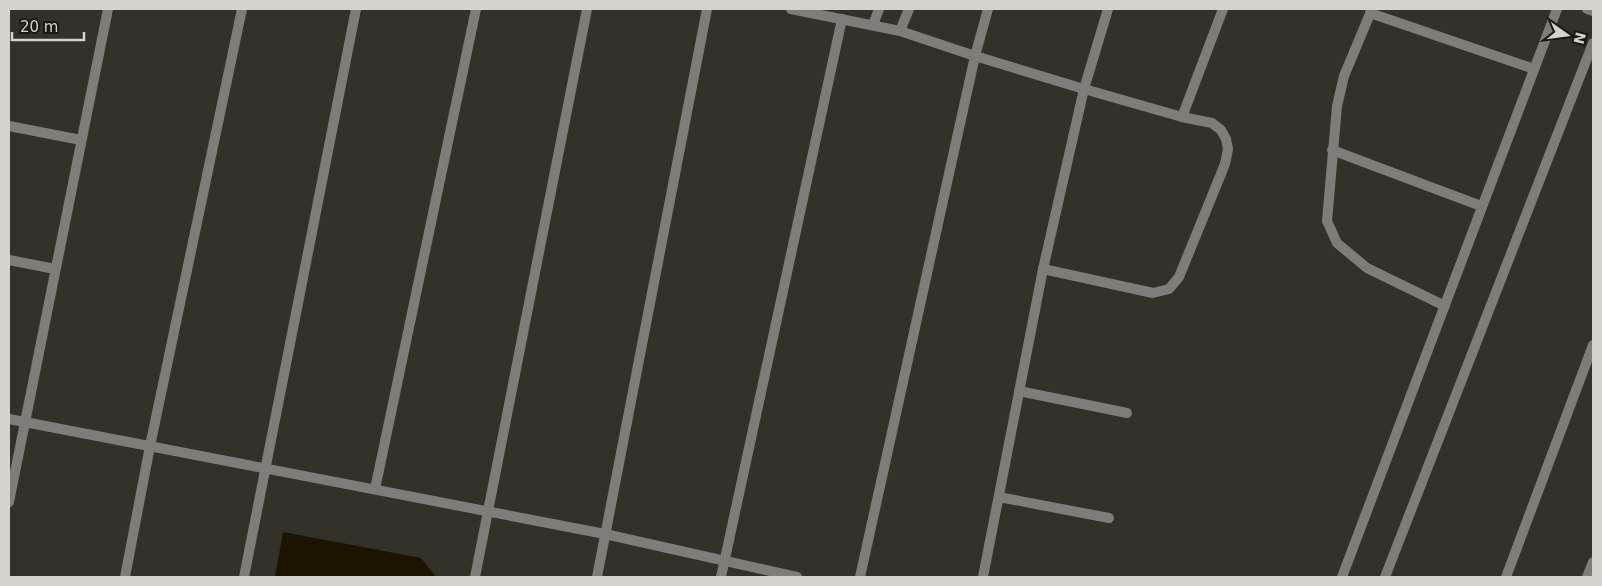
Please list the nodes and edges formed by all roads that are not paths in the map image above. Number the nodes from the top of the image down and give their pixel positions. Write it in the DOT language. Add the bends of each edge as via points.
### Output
graph roads {
  1 [pos="108,9"];
  2 [pos="242,9"];
  3 [pos="356,9"];
  4 [pos="476,9"];
  5 [pos="587,9"];
  6 [pos="708,9"];
  7 [pos="791,9"];
  8 [pos="879,9"];
  9 [pos="909,9"];
  10 [pos="988,9"];
  11 [pos="1108,9"];
  12 [pos="1223,9"];
  13 [pos="1557,9"];
  14 [pos="1587,9"];
  15 [pos="1371,11"];
  16 [pos="1593,11"];
  17 [pos="842,20"];
  18 [pos="873,25"];
  19 [pos="900,31"];
  20 [pos="1593,43"];
  21 [pos="975,56"];
  22 [pos="1534,69"];
  23 [pos="1084,89"];
  24 [pos="1182,117"];
  25 [pos="9,126"];
  26 [pos="81,140"];
  27 [pos="1332,150"];
  28 [pos="1481,206"];
  29 [pos="9,260"];
  30 [pos="55,269"];
  31 [pos="1043,269"];
  32 [pos="1445,306"];
  33 [pos="1593,346"];
  34 [pos="1019,391"];
  35 [pos="1127,413"];
  36 [pos="9,419"];
  37 [pos="24,422"];
  38 [pos="150,446"];
  39 [pos="264,468"];
  40 [pos="374,490"];
  41 [pos="999,497"];
  42 [pos="9,502"];
  43 [pos="488,512"];
  44 [pos="1109,518"];
  45 [pos="605,534"];
  46 [pos="725,560"];
  47 [pos="1593,562"];
  48 [pos="125,577"];
  49 [pos="244,577"];
  50 [pos="475,577"];
  51 [pos="597,577"];
  52 [pos="721,577"];
  53 [pos="797,577"];
  54 [pos="860,577"];
  55 [pos="983,577"];
  56 [pos="1342,577"];
  57 [pos="1385,577"];
  58 [pos="1506,577"];
  59 [pos="1587,577"];
  1 -- 26 [label="street"];
  2 -- 38 [label="street"];
  3 -- 39 [label="street"];
  4 -- 40 [label="street"];
  5 -- 43 [label="street"];
  6 -- 45 [label="street"];
  7 -- 17 [label="street"];
  8 -- 18 [label="street"];
  9 -- 19 [label="street"];
  10 -- 21 [label="street"];
  11 -- 23 [label="street"];
  12 -- 24 [label="street"];
  13 -- 22 [label="street"];
  14 -- 16 [label="street"];
  15 -- 22 [label="street"];
  15 -- 27 [label="street" via="1344,76"];
  17 -- 18 [label="street"];
  17 -- 46 [label="street"];
  18 -- 19 [label="street"];
  19 -- 21 [label="street"];
  20 -- 57 [label="street"];
  21 -- 23 [label="street"];
  21 -- 54 [label="street"];
  22 -- 28 [label="street"];
  23 -- 24 [label="street"];
  23 -- 31 [label="street"];
  24 -- 31 [label="street" via="1212,123 1221,130 1228,149 1225,164 1178,277 1169,289 1153,293"];
  25 -- 26 [label="street"];
  26 -- 30 [label="street"];
  27 -- 28 [label="street"];
  27 -- 32 [label="street" via="1328,220 1337,244 1367,268"];
  28 -- 32 [label="street"];
  29 -- 30 [label="street"];
  30 -- 37 [label="street"];
  31 -- 34 [label="street"];
  32 -- 56 [label="street"];
  33 -- 58 [label="street"];
  34 -- 35 [label="street"];
  34 -- 41 [label="street"];
  36 -- 37 [label="street"];
  37 -- 38 [label="street"];
  37 -- 42 [label="street"];
  38 -- 39 [label="street"];
  38 -- 48 [label="street"];
  39 -- 40 [label="street"];
  39 -- 49 [label="street"];
  40 -- 43 [label="street"];
  41 -- 44 [label="street"];
  41 -- 55 [label="street"];
  43 -- 45 [label="street"];
  43 -- 50 [label="street"];
  45 -- 46 [label="street"];
  45 -- 51 [label="street"];
  46 -- 52 [label="street"];
  46 -- 53 [label="street"];
  47 -- 59 [label="street"];
}
